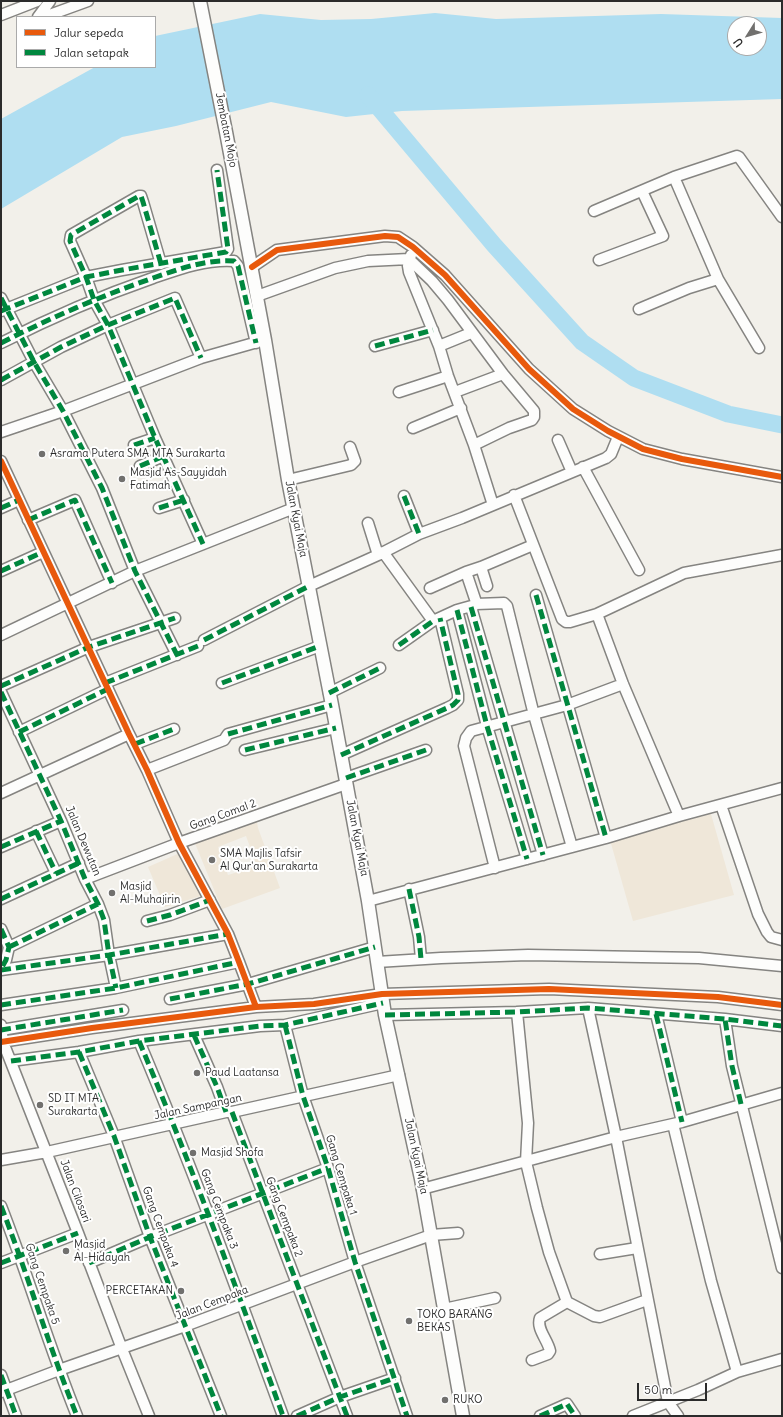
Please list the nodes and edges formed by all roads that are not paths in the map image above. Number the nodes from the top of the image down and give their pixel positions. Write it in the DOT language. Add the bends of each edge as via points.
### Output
graph roads {
  1 [pos="37,1"];
  2 [pos="50,1"];
  3 [pos="88,1"];
  4 [pos="200,1"];
  5 [pos="1,15"];
  6 [pos="39,16"];
  7 [pos="47,16"];
  8 [pos="217,170"];
  9 [pos="674,177"];
  10 [pos="642,191"];
  11 [pos="594,212"];
  12 [pos="782,217"];
  13 [pos="413,247"];
  14 [pos="409,260"];
  15 [pos="599,260"];
  16 [pos="251,263"];
  17 [pos="160,264"];
  18 [pos="86,278"];
  19 [pos="718,279"];
  20 [pos="257,296"];
  21 [pos="1,298"];
  22 [pos="94,300"];
  23 [pos="640,309"];
  24 [pos="4,310"];
  25 [pos="108,325"];
  26 [pos="432,330"];
  27 [pos="472,333"];
  28 [pos="20,335"];
  29 [pos="260,341"];
  30 [pos="1,343"];
  31 [pos="375,346"];
  32 [pos="439,346"];
  33 [pos="759,348"];
  34 [pos="201,358"];
  35 [pos="34,362"];
  36 [pos="503,374"];
  37 [pos="448,376"];
  38 [pos="1,380"];
  39 [pos="133,384"];
  40 [pos="399,392"];
  41 [pos="455,392"];
  42 [pos="461,408"];
  43 [pos="63,411"];
  44 [pos="413,428"];
  45 [pos="1,432"];
  46 [pos="618,437"];
  47 [pos="155,438"];
  48 [pos="558,440"];
  49 [pos="134,445"];
  50 [pos="474,445"];
  51 [pos="350,447"];
  52 [pos="164,456"];
  53 [pos="1,461"];
  54 [pos="140,466"];
  55 [pos="583,467"];
  56 [pos="572,472"];
  57 [pos="782,476"];
  58 [pos="288,480"];
  59 [pos="514,495"];
  60 [pos="404,496"];
  61 [pos="19,500"];
  62 [pos="184,500"];
  63 [pos="493,505"];
  64 [pos="1,508"];
  65 [pos="159,508"];
  66 [pos="294,508"];
  67 [pos="28,520"];
  68 [pos="368,523"];
  69 [pos="419,534"];
  70 [pos="203,544"];
  71 [pos="533,545"];
  72 [pos="43,552"];
  73 [pos="381,553"];
  74 [pos="782,555"];
  75 [pos="481,567"];
  76 [pos="639,570"];
  77 [pos="1,571"];
  78 [pos="135,571"];
  79 [pos="466,572"];
  80 [pos="112,583"];
  81 [pos="309,586"];
  82 [pos="487,586"];
  83 [pos="430,588"];
  84 [pos="536,595"];
  85 [pos="67,603"];
  86 [pos="474,605"];
  87 [pos="457,610"];
  88 [pos="597,614"];
  89 [pos="175,618"];
  90 [pos="436,620"];
  91 [pos="160,622"];
  92 [pos="1,635"];
  93 [pos="399,645"];
  94 [pos="320,646"];
  95 [pos="89,647"];
  96 [pos="177,655"];
  97 [pos="380,668"];
  98 [pos="222,683"];
  99 [pos="623,684"];
  100 [pos="1,686"];
  101 [pos="107,686"];
  102 [pos="1,692"];
  103 [pos="331,699"];
  104 [pos="568,705"];
  105 [pos="534,715"];
  106 [pos="504,722"];
  107 [pos="487,726"];
  108 [pos="336,728"];
  109 [pos="174,729"];
  110 [pos="19,732"];
  111 [pos="129,734"];
  112 [pos="135,744"];
  113 [pos="245,750"];
  114 [pos="426,750"];
  115 [pos="341,755"];
  116 [pos="147,770"];
  117 [pos="40,775"];
  118 [pos="346,781"];
  119 [pos="782,788"];
  120 [pos="1,793"];
  121 [pos="721,805"];
  122 [pos="679,816"];
  123 [pos="61,821"];
  124 [pos="36,831"];
  125 [pos="606,838"];
  126 [pos="179,843"];
  127 [pos="1,847"];
  128 [pos="572,847"];
  129 [pos="544,855"];
  130 [pos="527,859"];
  131 [pos="79,864"];
  132 [pos="495,868"];
  133 [pos="56,873"];
  134 [pos="85,879"];
  135 [pos="409,889"];
  136 [pos="1,899"];
  137 [pos="210,900"];
  138 [pos="368,901"];
  139 [pos="98,904"];
  140 [pos="147,921"];
  141 [pos="1,929"];
  142 [pos="228,934"];
  143 [pos="782,940"];
  144 [pos="9,947"];
  145 [pos="375,947"];
  146 [pos="109,955"];
  147 [pos="420,959"];
  148 [pos="239,962"];
  149 [pos="377,962"];
  150 [pos="782,966"];
  151 [pos="1,970"];
  152 [pos="248,984"];
  153 [pos="116,988"];
  154 [pos="170,999"];
  155 [pos="382,999"];
  156 [pos="1,1005"];
  157 [pos="782,1005"];
  158 [pos="256,1007"];
  159 [pos="588,1008"];
  160 [pos="123,1010"];
  161 [pos="517,1012"];
  162 [pos="656,1014"];
  163 [pos="385,1015"];
  164 [pos="725,1019"];
  165 [pos="285,1025"];
  166 [pos="782,1026"];
  167 [pos="1,1028"];
  168 [pos="194,1035"];
  169 [pos="139,1041"];
  170 [pos="2,1042"];
  171 [pos="79,1052"];
  172 [pos="11,1061"];
  173 [pos="399,1075"];
  174 [pos="782,1093"];
  175 [pos="303,1096"];
  176 [pos="741,1104"];
  177 [pos="229,1112"];
  178 [pos="678,1123"];
  179 [pos="174,1124"];
  180 [pos="114,1136"];
  181 [pos="616,1137"];
  182 [pos="47,1152"];
  183 [pos="1,1160"];
  184 [pos="526,1162"];
  185 [pos="328,1168"];
  186 [pos="422,1189"];
  187 [pos="262,1194"];
  188 [pos="1,1206"];
  189 [pos="209,1214"];
  190 [pos="458,1232"];
  191 [pos="78,1233"];
  192 [pos="431,1235"];
  193 [pos="150,1237"];
  194 [pos="637,1248"];
  195 [pos="600,1254"];
  196 [pos="20,1256"];
  197 [pos="355,1262"];
  198 [pos="1,1263"];
  199 [pos="90,1263"];
  200 [pos="782,1268"];
  201 [pos="297,1284"];
  202 [pos="495,1298"];
  203 [pos="647,1300"];
  204 [pos="567,1302"];
  205 [pos="242,1304"];
  206 [pos="444,1309"];
  207 [pos="185,1326"];
  208 [pos="122,1349"];
  209 [pos="782,1358"];
  210 [pos="532,1360"];
  211 [pos="59,1370"];
  212 [pos="738,1372"];
  213 [pos="1,1375"];
  214 [pos="394,1378"];
  215 [pos="4,1391"];
  216 [pos="340,1397"];
  217 [pos="668,1402"];
  218 [pos="542,1415"];
  219 [pos="16,1416"];
  220 [pos="77,1416"];
  221 [pos="149,1416"];
  222 [pos="221,1416"];
  223 [pos="283,1416"];
  224 [pos="297,1416"];
  225 [pos="347,1416"];
  226 [pos="407,1416"];
  227 [pos="463,1416"];
  228 [pos="575,1416"];
  229 [pos="633,1416"];
  230 [pos="678,1416"];
  1 -- 5 [label="street"];
  2 -- 6 [label="street"];
  3 -- 7 [label="street"];
  4 -- 16 [label="main road, Jembatan Mojo"];
  8 -- 17 [label="street" via="228,250"];
  9 -- 10 [label="street"];
  9 -- 12 [label="street" via="737,156"];
  9 -- 19 [label="street"];
  10 -- 11 [label="street"];
  10 -- 15 [label="street" via="663,236"];
  13 -- 14 [label="street"];
  13 -- 16 [label="street" via="398,237 385,236 277,250"];
  13 -- 46 [label="street" via="445,276 529,369 573,409"];
  14 -- 20 [label="street" via="368,261 335,268"];
  14 -- 26 [label="street" via="409,272"];
  14 -- 27 [label="street" via="436,286"];
  16 -- 20 [label="main road, Jalan Kyai Maja"];
  17 -- 18 [label="street"];
  17 -- 18 [label="street" via="143,202 139,196 71,235 70,241"];
  18 -- 22 [label="street"];
  18 -- 24 [label="street"];
  19 -- 23 [label="street" via="689,288"];
  19 -- 33 [label="street"];
  20 -- 29 [label="main road, Jalan Kyai Maja"];
  21 -- 24 [label="street"];
  22 -- 25 [label="street"];
  22 -- 28 [label="street"];
  22 -- 29 [label="street" via="181,268 234,261 240,272"];
  24 -- 28 [label="street"];
  25 -- 34 [label="street" via="175,298"];
  25 -- 35 [label="street"];
  25 -- 39 [label="street"];
  26 -- 31 [label="street"];
  26 -- 32 [label="street"];
  27 -- 32 [label="street"];
  27 -- 36 [label="street"];
  28 -- 30 [label="street"];
  28 -- 35 [label="street"];
  29 -- 34 [label="street"];
  29 -- 58 [label="main road, Jalan Kyai Maja"];
  32 -- 37 [label="street"];
  34 -- 39 [label="street"];
  35 -- 38 [label="street"];
  35 -- 43 [label="street"];
  36 -- 41 [label="street"];
  36 -- 50 [label="street" via="534,410 534,417"];
  37 -- 40 [label="street"];
  37 -- 41 [label="street"];
  39 -- 43 [label="street"];
  39 -- 47 [label="street"];
  41 -- 42 [label="street"];
  42 -- 44 [label="street"];
  42 -- 50 [label="street"];
  43 -- 45 [label="street"];
  43 -- 78 [label="street" via="102,488"];
  46 -- 55 [label="street" via="611,454"];
  46 -- 57 [label="street" via="643,449 682,459"];
  47 -- 49 [label="street"];
  47 -- 52 [label="street"];
  48 -- 56 [label="street"];
  50 -- 63 [label="street"];
  51 -- 58 [label="street" via="355,461 351,465"];
  52 -- 54 [label="street"];
  52 -- 62 [label="street"];
  53 -- 61 [label="street"];
  55 -- 56 [label="street"];
  55 -- 76 [label="street"];
  56 -- 59 [label="street"];
  58 -- 66 [label="main road, Jalan Kyai Maja"];
  59 -- 63 [label="street"];
  59 -- 71 [label="street"];
  60 -- 69 [label="street"];
  61 -- 64 [label="street"];
  61 -- 67 [label="street"];
  62 -- 65 [label="street"];
  62 -- 70 [label="street"];
  63 -- 69 [label="street"];
  66 -- 70 [label="street"];
  66 -- 81 [label="main road, Jalan Kyai Maja"];
  67 -- 72 [label="street"];
  67 -- 80 [label="street" via="75,500"];
  68 -- 73 [label="street"];
  69 -- 73 [label="street"];
  70 -- 78 [label="street"];
  71 -- 75 [label="street"];
  71 -- 88 [label="street" via="562,619 570,622"];
  72 -- 77 [label="street"];
  72 -- 85 [label="street"];
  73 -- 81 [label="street"];
  73 -- 90 [label="street"];
  74 -- 88 [label="street" via="684,573"];
  75 -- 79 [label="street"];
  75 -- 82 [label="street"];
  78 -- 80 [label="street"];
  78 -- 91 [label="street"];
  79 -- 83 [label="street"];
  79 -- 86 [label="street"];
  80 -- 85 [label="street"];
  81 -- 94 [label="main road, Jalan Kyai Maja"];
  81 -- 96 [label="street"];
  84 -- 104 [label="street"];
  85 -- 92 [label="street"];
  85 -- 95 [label="street"];
  86 -- 87 [label="street"];
  86 -- 105 [label="street" via="504,603 507,606"];
  86 -- 106 [label="street"];
  87 -- 90 [label="street"];
  87 -- 107 [label="street"];
  88 -- 99 [label="street"];
  89 -- 91 [label="street"];
  90 -- 93 [label="street"];
  90 -- 115 [label="street" via="458,700 447,708"];
  91 -- 95 [label="street"];
  91 -- 96 [label="street"];
  94 -- 98 [label="street"];
  94 -- 103 [label="main road, Jalan Kyai Maja"];
  95 -- 100 [label="street"];
  95 -- 101 [label="street"];
  96 -- 101 [label="street"];
  97 -- 103 [label="street"];
  99 -- 104 [label="street"];
  99 -- 122 [label="street"];
  101 -- 110 [label="street"];
  101 -- 111 [label="street"];
  102 -- 110 [label="street, Jalan Dewutan"];
  103 -- 108 [label="main road, Jalan Kyai Maja"];
  103 -- 116 [label="street" via="228,734 224,740"];
  104 -- 105 [label="street"];
  104 -- 125 [label="street"];
  105 -- 106 [label="street"];
  105 -- 128 [label="street"];
  106 -- 107 [label="street"];
  106 -- 129 [label="street"];
  107 -- 130 [label="street"];
  107 -- 132 [label="street" via="471,732 464,746"];
  108 -- 113 [label="street"];
  108 -- 115 [label="main road, Jalan Kyai Maja"];
  109 -- 112 [label="street"];
  110 -- 117 [label="street, Jalan Dewutan"];
  111 -- 112 [label="street"];
  111 -- 117 [label="street"];
  112 -- 116 [label="street"];
  114 -- 118 [label="street, Gang Comal 2"];
  115 -- 118 [label="main road, Jalan Kyai Maja"];
  116 -- 126 [label="street"];
  117 -- 120 [label="street"];
  117 -- 123 [label="street, Jalan Dewutan"];
  118 -- 126 [label="street, Gang Comal 2"];
  118 -- 138 [label="main road, Jalan Kyai Maja"];
  119 -- 121 [label="street"];
  121 -- 122 [label="street"];
  121 -- 143 [label="street" via="761,920 771,937"];
  122 -- 125 [label="street"];
  123 -- 124 [label="street"];
  123 -- 131 [label="street, Jalan Dewutan"];
  124 -- 127 [label="street"];
  124 -- 133 [label="street"];
  125 -- 128 [label="street"];
  126 -- 134 [label="street, Gang Comal 2"];
  126 -- 137 [label="street"];
  128 -- 129 [label="street"];
  129 -- 130 [label="street"];
  130 -- 132 [label="street"];
  131 -- 133 [label="street"];
  131 -- 134 [label="street, Jalan Dewutan"];
  132 -- 135 [label="street"];
  133 -- 136 [label="street"];
  134 -- 139 [label="street, Jalan Dewutan"];
  135 -- 138 [label="street"];
  135 -- 147 [label="street" via="419,937"];
  137 -- 140 [label="street"];
  137 -- 142 [label="street"];
  138 -- 145 [label="main road, Jalan Kyai Maja"];
  139 -- 144 [label="street"];
  139 -- 146 [label="street, Jalan Dewutan" via="104,920"];
  141 -- 144 [label="street"];
  142 -- 146 [label="street"];
  142 -- 148 [label="street"];
  144 -- 151 [label="street"];
  145 -- 149 [label="main road, Jalan Kyai Maja"];
  145 -- 152 [label="street"];
  146 -- 151 [label="street"];
  146 -- 153 [label="street, Jalan Dewutan"];
  147 -- 149 [label="street"];
  147 -- 150 [label="street" via="528,955 699,958"];
  148 -- 152 [label="street"];
  148 -- 153 [label="street"];
  149 -- 155 [label="main road, Jalan Kyai Maja"];
  152 -- 154 [label="street"];
  152 -- 158 [label="street"];
  153 -- 156 [label="street"];
  155 -- 157 [label="street" via="549,989 718,997"];
  155 -- 158 [label="street"];
  155 -- 163 [label="main road, Jalan Kyai Maja"];
  155 -- 165 [label="street"];
  158 -- 170 [label="street"];
  159 -- 161 [label="street"];
  159 -- 162 [label="street"];
  159 -- 181 [label="street"];
  160 -- 167 [label="street"];
  161 -- 163 [label="street"];
  161 -- 184 [label="street" via="528,1123"];
  162 -- 164 [label="street"];
  162 -- 178 [label="street"];
  163 -- 173 [label="main road, Jalan Kyai Maja"];
  164 -- 166 [label="street"];
  164 -- 176 [label="street"];
  165 -- 168 [label="street"];
  165 -- 175 [label="street, Gang Cempaka 1"];
  167 -- 170 [label="street"];
  168 -- 169 [label="street"];
  168 -- 177 [label="street, Gang Cempaka 2"];
  169 -- 171 [label="street"];
  169 -- 179 [label="street, Gang Cempaka 3"];
  170 -- 172 [label="street, Jalan Cilosari"];
  171 -- 172 [label="street"];
  171 -- 180 [label="street, Gang Cempaka 4"];
  172 -- 182 [label="street, Jalan Cilosari"];
  173 -- 175 [label="street, Jalan Sampangan"];
  173 -- 186 [label="main road, Jalan Kyai Maja"];
  174 -- 176 [label="street"];
  175 -- 177 [label="street, Jalan Sampangan"];
  175 -- 185 [label="street, Gang Cempaka 1"];
  176 -- 178 [label="street"];
  176 -- 200 [label="street"];
  177 -- 179 [label="street, Jalan Sampangan"];
  177 -- 187 [label="street, Gang Cempaka 2"];
  178 -- 181 [label="street"];
  178 -- 212 [label="street" via="712,1281"];
  179 -- 180 [label="street, Jalan Sampangan"];
  179 -- 189 [label="street, Gang Cempaka 3"];
  180 -- 182 [label="street, Jalan Sampangan"];
  180 -- 193 [label="street, Gang Cempaka 4"];
  181 -- 184 [label="street"];
  181 -- 194 [label="street"];
  182 -- 183 [label="street, Jalan Sampangan"];
  182 -- 191 [label="street, Jalan Cilosari"];
  184 -- 186 [label="street"];
  184 -- 204 [label="street" via="547,1245"];
  185 -- 187 [label="street"];
  185 -- 197 [label="street, Gang Cempaka 1"];
  186 -- 192 [label="main road, Jalan Kyai Maja"];
  187 -- 189 [label="street"];
  187 -- 201 [label="street, Gang Cempaka 2"];
  188 -- 196 [label="street, Gang Cempaka 5"];
  189 -- 193 [label="street"];
  189 -- 205 [label="street, Gang Cempaka 3"];
  190 -- 192 [label="street, Jalan Cempaka"];
  191 -- 196 [label="street"];
  191 -- 199 [label="street, Jalan Cilosari"];
  192 -- 197 [label="street, Jalan Cempaka"];
  192 -- 206 [label="main road, Jalan Kyai Maja"];
  193 -- 199 [label="street"];
  193 -- 207 [label="street, Gang Cempaka 4"];
  194 -- 195 [label="street"];
  194 -- 203 [label="street"];
  196 -- 198 [label="street"];
  196 -- 211 [label="street, Gang Cempaka 5"];
  197 -- 201 [label="street, Jalan Cempaka"];
  197 -- 214 [label="street, Gang Cempaka 1"];
  199 -- 208 [label="street, Jalan Cilosari"];
  201 -- 205 [label="street, Jalan Cempaka"];
  201 -- 216 [label="street, Gang Cempaka 2"];
  202 -- 206 [label="street"];
  203 -- 204 [label="street" via="600,1317"];
  203 -- 217 [label="street"];
  204 -- 210 [label="street" via="540,1318 538,1322 550,1351"];
  205 -- 207 [label="street, Jalan Cempaka"];
  205 -- 223 [label="street, Gang Cempaka 3"];
  206 -- 227 [label="main road, Jalan Kyai Maja"];
  207 -- 208 [label="street, Jalan Cempaka"];
  207 -- 222 [label="street, Gang Cempaka 4"];
  208 -- 211 [label="street, Jalan Cempaka"];
  208 -- 221 [label="street, Jalan Cilosari"];
  209 -- 212 [label="street"];
  211 -- 215 [label="street, Jalan Cempaka"];
  211 -- 220 [label="street, Gang Cempaka 5"];
  212 -- 217 [label="street"];
  213 -- 215 [label="street"];
  214 -- 216 [label="street"];
  214 -- 226 [label="street, Gang Cempaka 1"];
  215 -- 219 [label="street"];
  216 -- 224 [label="street"];
  216 -- 225 [label="street, Gang Cempaka 2"];
  217 -- 229 [label="street"];
  217 -- 230 [label="street"];
  218 -- 228 [label="street" via="567,1404"];
}
